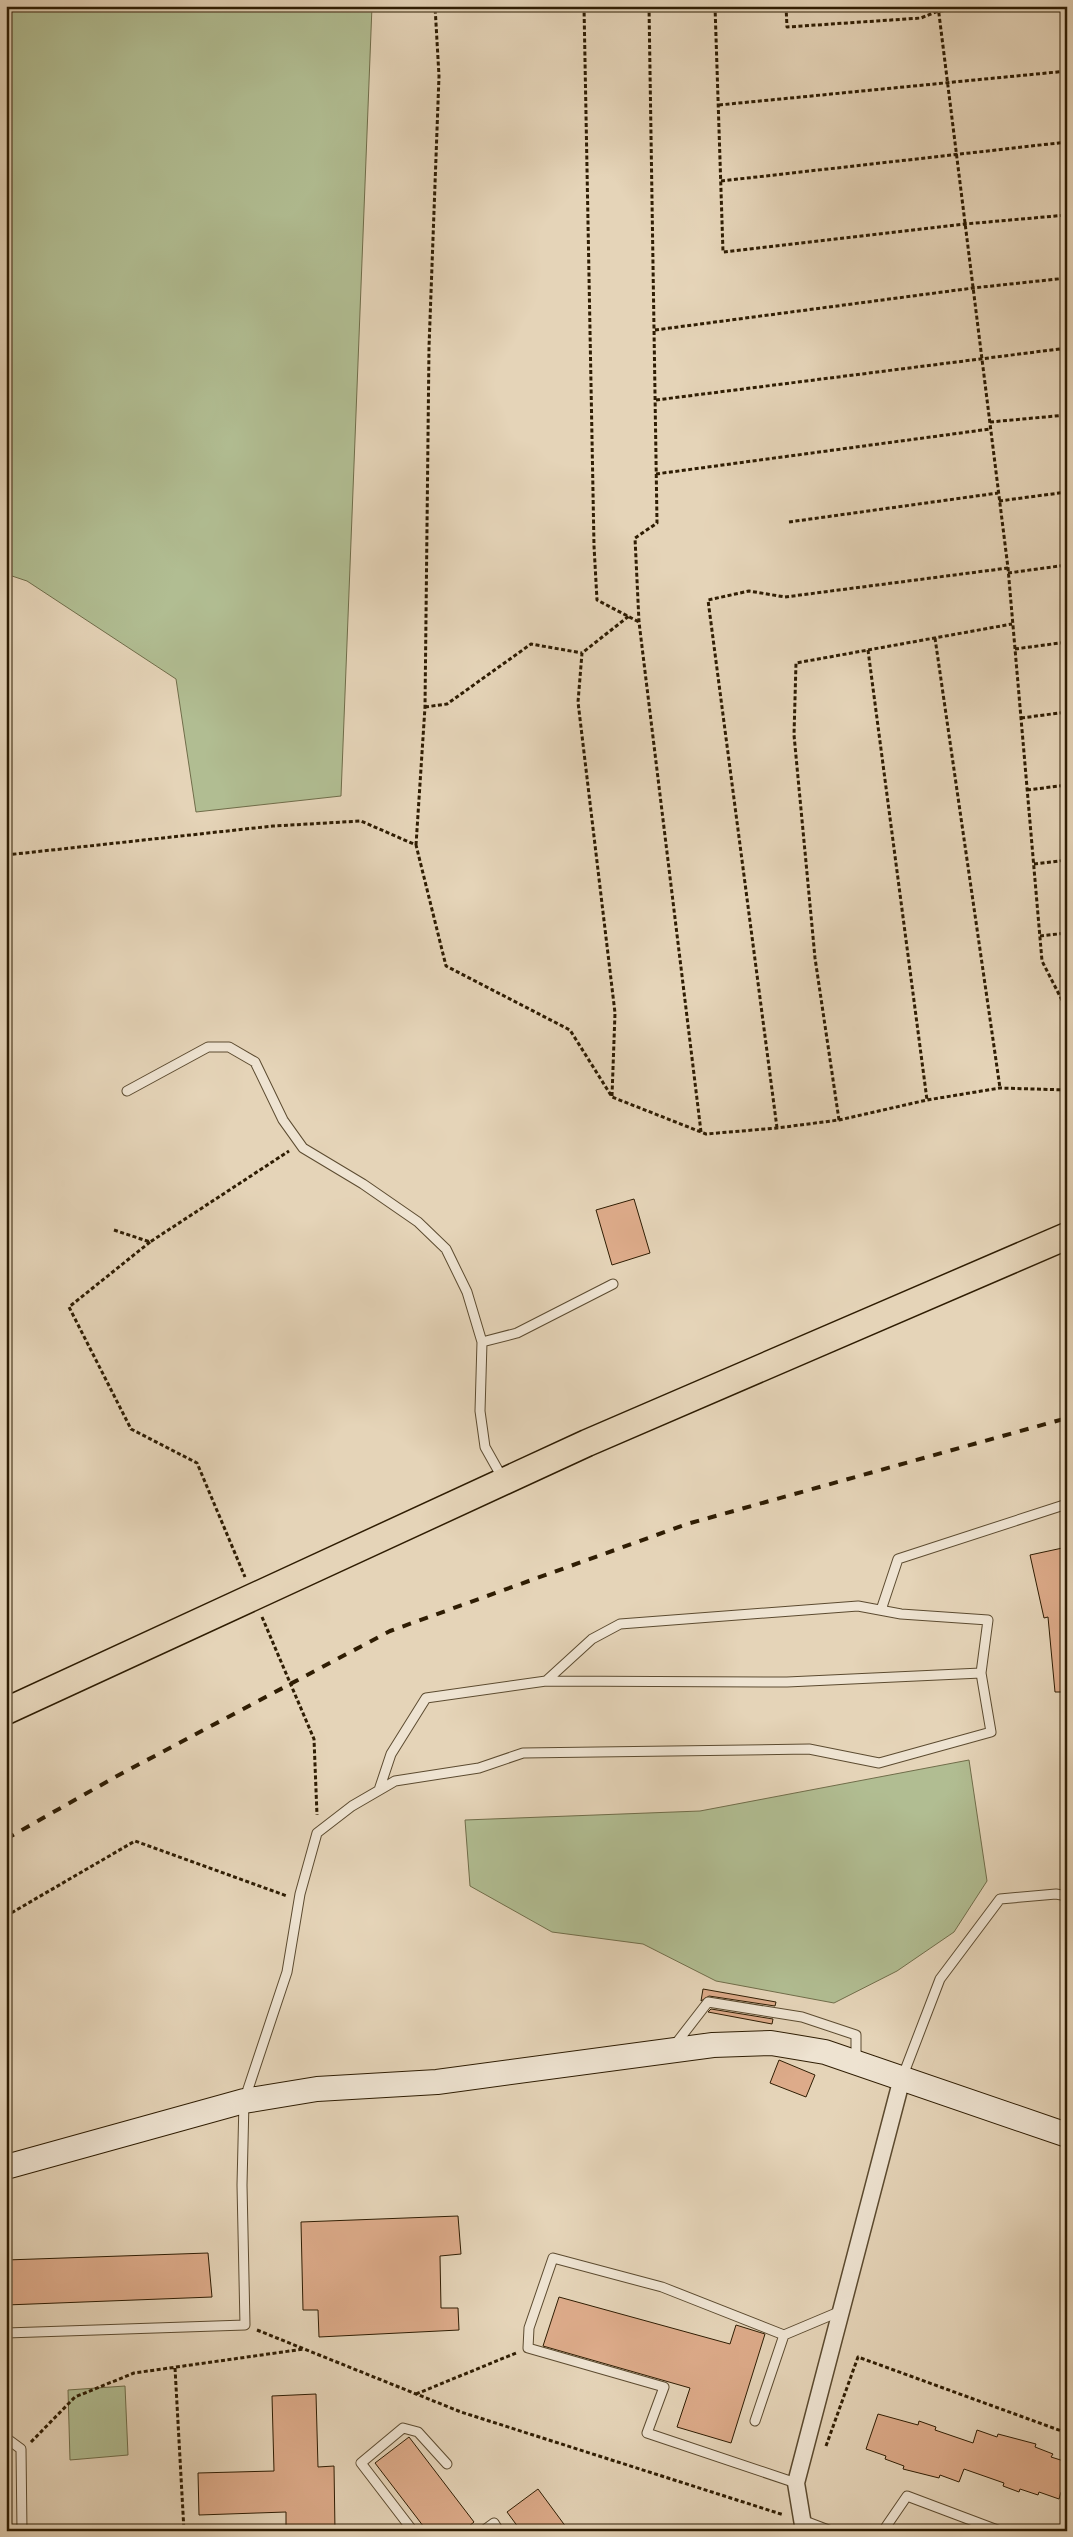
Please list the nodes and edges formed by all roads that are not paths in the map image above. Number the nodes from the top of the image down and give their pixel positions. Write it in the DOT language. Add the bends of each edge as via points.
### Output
graph roads {
  1 [pos="127,1091"];
  2 [pos="1067,1236"];
  3 [pos="613,1284"];
  4 [pos="482,1342"];
  5 [pos="504,1481"];
  6 [pos="1067,1504"];
  7 [pos="881,1610"];
  8 [pos="981,1673"];
  9 [pos="546,1681"];
  10 [pos="6,1711"];
  11 [pos="379,1790"];
  12 [pos="1067,1896"];
  13 [pos="670,2051"];
  14 [pos="856,2063"];
  15 [pos="902,2078"];
  16 [pos="244,2101"];
  17 [pos="1067,2135"];
  18 [pos="6,2167"];
  19 [pos="841,2311"];
  20 [pos="6,2333"];
  21 [pos="784,2335"];
  22 [pos="755,2421"];
  23 [pos="6,2438"];
  24 [pos="447,2464"];
  25 [pos="796,2483"];
  26 [pos="803,2525"];
  27 [pos="22,2531"];
  28 [pos="413,2531"];
  29 [pos="483,2531"];
  30 [pos="499,2531"];
  31 [pos="831,2531"];
  32 [pos="883,2531"];
  33 [pos="1000,2531"];
  1 -- 4 [label="lane" via="208,1047 229,1047 254,1062 283,1120 303,1148 418,1222 446,1249 466,1292"];
  2 -- 5 [label="main road"];
  3 -- 4 [label="lane" via="517,1333"];
  4 -- 5 [label="lane" via="480,1411 485,1447"];
  5 -- 10 [label="main road"];
  6 -- 7 [label="lane" via="898,1559"];
  7 -- 8 [label="lane" via="988,1620"];
  7 -- 9 [label="lane" via="858,1606 620,1624 592,1639"];
  8 -- 9 [label="lane" via="787,1682"];
  8 -- 11 [label="lane" via="991,1732 879,1763 809,1749 523,1753 479,1768 396,1781"];
  9 -- 11 [label="lane" via="426,1698 391,1754"];
  11 -- 16 [label="lane" via="317,1833 299,1900 287,1972"];
  12 -- 15 [label="lane" via="1000,1898 940,1979"];
  13 -- 14 [label="street" via="713,2045 771,2043 825,2052"];
  13 -- 14 [label="lane" via="708,2002 802,2016 856,2035"];
  13 -- 16 [label="street" via="436,2082 317,2089"];
  14 -- 15 [label="street"];
  15 -- 17 [label="street"];
  15 -- 19 [label="street"];
  16 -- 18 [label="street"];
  16 -- 20 [label="lane" via="245,2325"];
  19 -- 21 [label="lane"];
  19 -- 25 [label="street"];
  21 -- 22 [label="lane"];
  21 -- 25 [label="lane" via="662,2287 553,2258 529,2328 528,2348 664,2386 647,2433"];
  23 -- 27 [label="lane" via="21,2449"];
  24 -- 28 [label="lane" via="418,2432 403,2428 360,2463"];
  25 -- 26 [label="street"];
  26 -- 31 [label="lane"];
  29 -- 30 [label="lane" via="494,2523"];
  32 -- 33 [label="lane" via="907,2496"];
}
